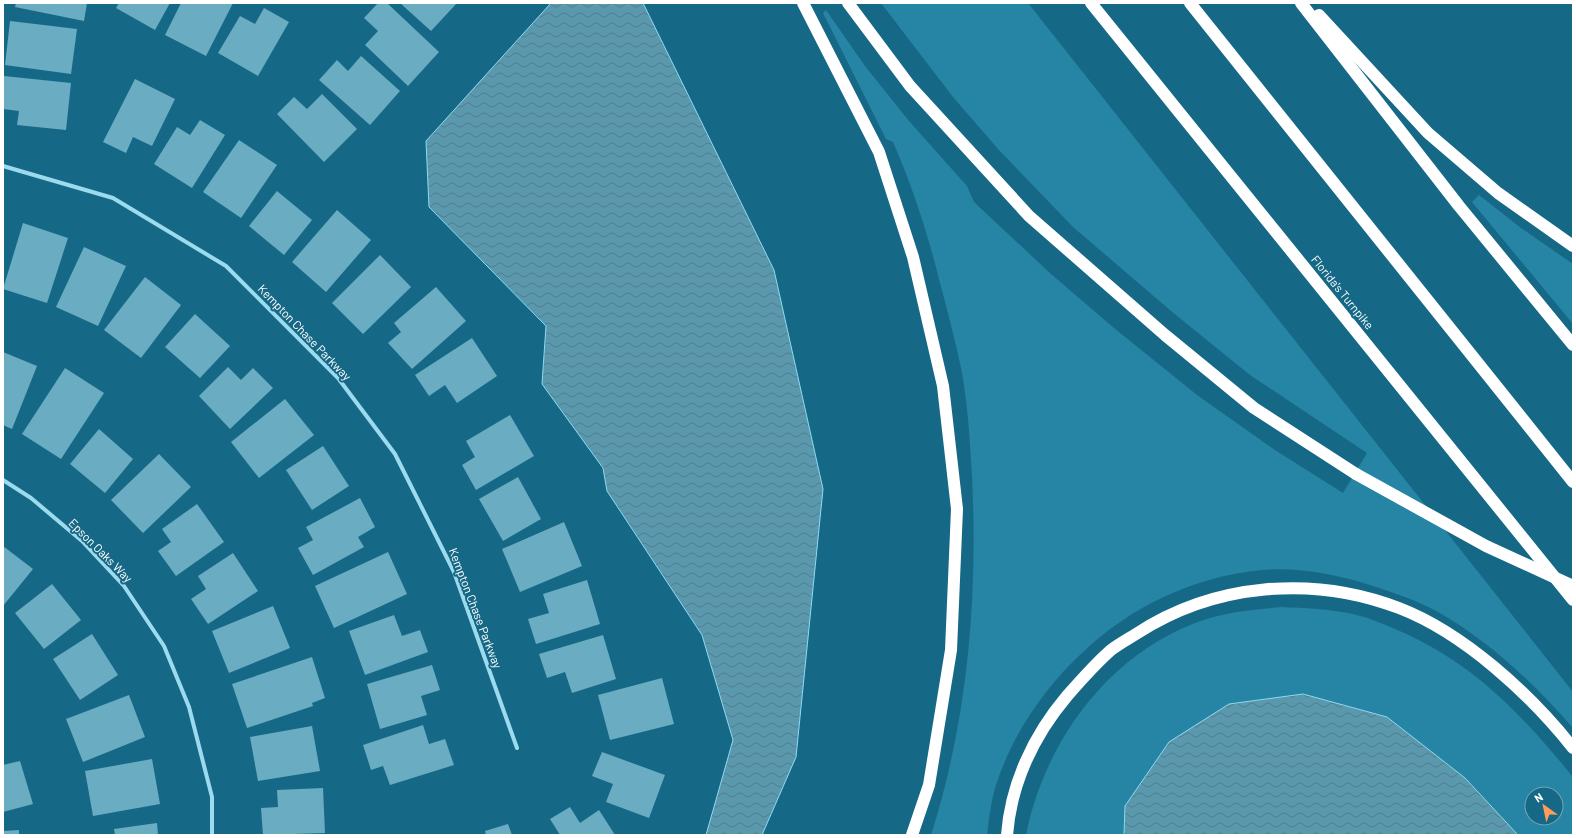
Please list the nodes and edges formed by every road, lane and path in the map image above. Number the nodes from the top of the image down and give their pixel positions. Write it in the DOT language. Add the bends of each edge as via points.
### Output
graph roads {
  1 [pos="804,3"];
  2 [pos="848,3"];
  3 [pos="1091,3"];
  4 [pos="1190,3"];
  5 [pos="1301,3"];
  6 [pos="1308,3"];
  7 [pos="3,166"];
  8 [pos="1573,246"];
  9 [pos="1573,345"];
  10 [pos="3,480"];
  11 [pos="1573,482"];
  12 [pos="1573,586"];
  13 [pos="1573,600"];
  14 [pos="517,748"];
  15 [pos="1573,748"];
  16 [pos="212,835"];
  17 [pos="912,835"];
  18 [pos="1007,835"];
  1 -- 17 [label="highway" via="879,152 913,256 943,386 957,509 951,650 929,784"];
  2 -- 12 [label="highway, bridge" via="910,86 1029,216 1165,335 1254,408 1356,474 1486,546"];
  3 -- 13 [label="highway, Florida's Turnpike"];
  4 -- 11 [label="highway"];
  5 -- 9 [label="highway" via="1459,206"];
  6 -- 8 [label="highway" via="1428,133 1498,193"];
  7 -- 14 [label="street, Kempton Chase Parkway" via="113,198 226,266 338,378 395,454 454,572"];
  10 -- 16 [label="street, Epson Oaks Way" via="31,498 82,541 124,586 164,646 189,707 212,797"];
  15 -- 18 [label="highway" via="1516,686 1490,663 1432,623 1400,608 1342,591 1305,588 1240,592 1174,612 1112,649 1082,677 1051,716 1028,757 1015,790"];
}
